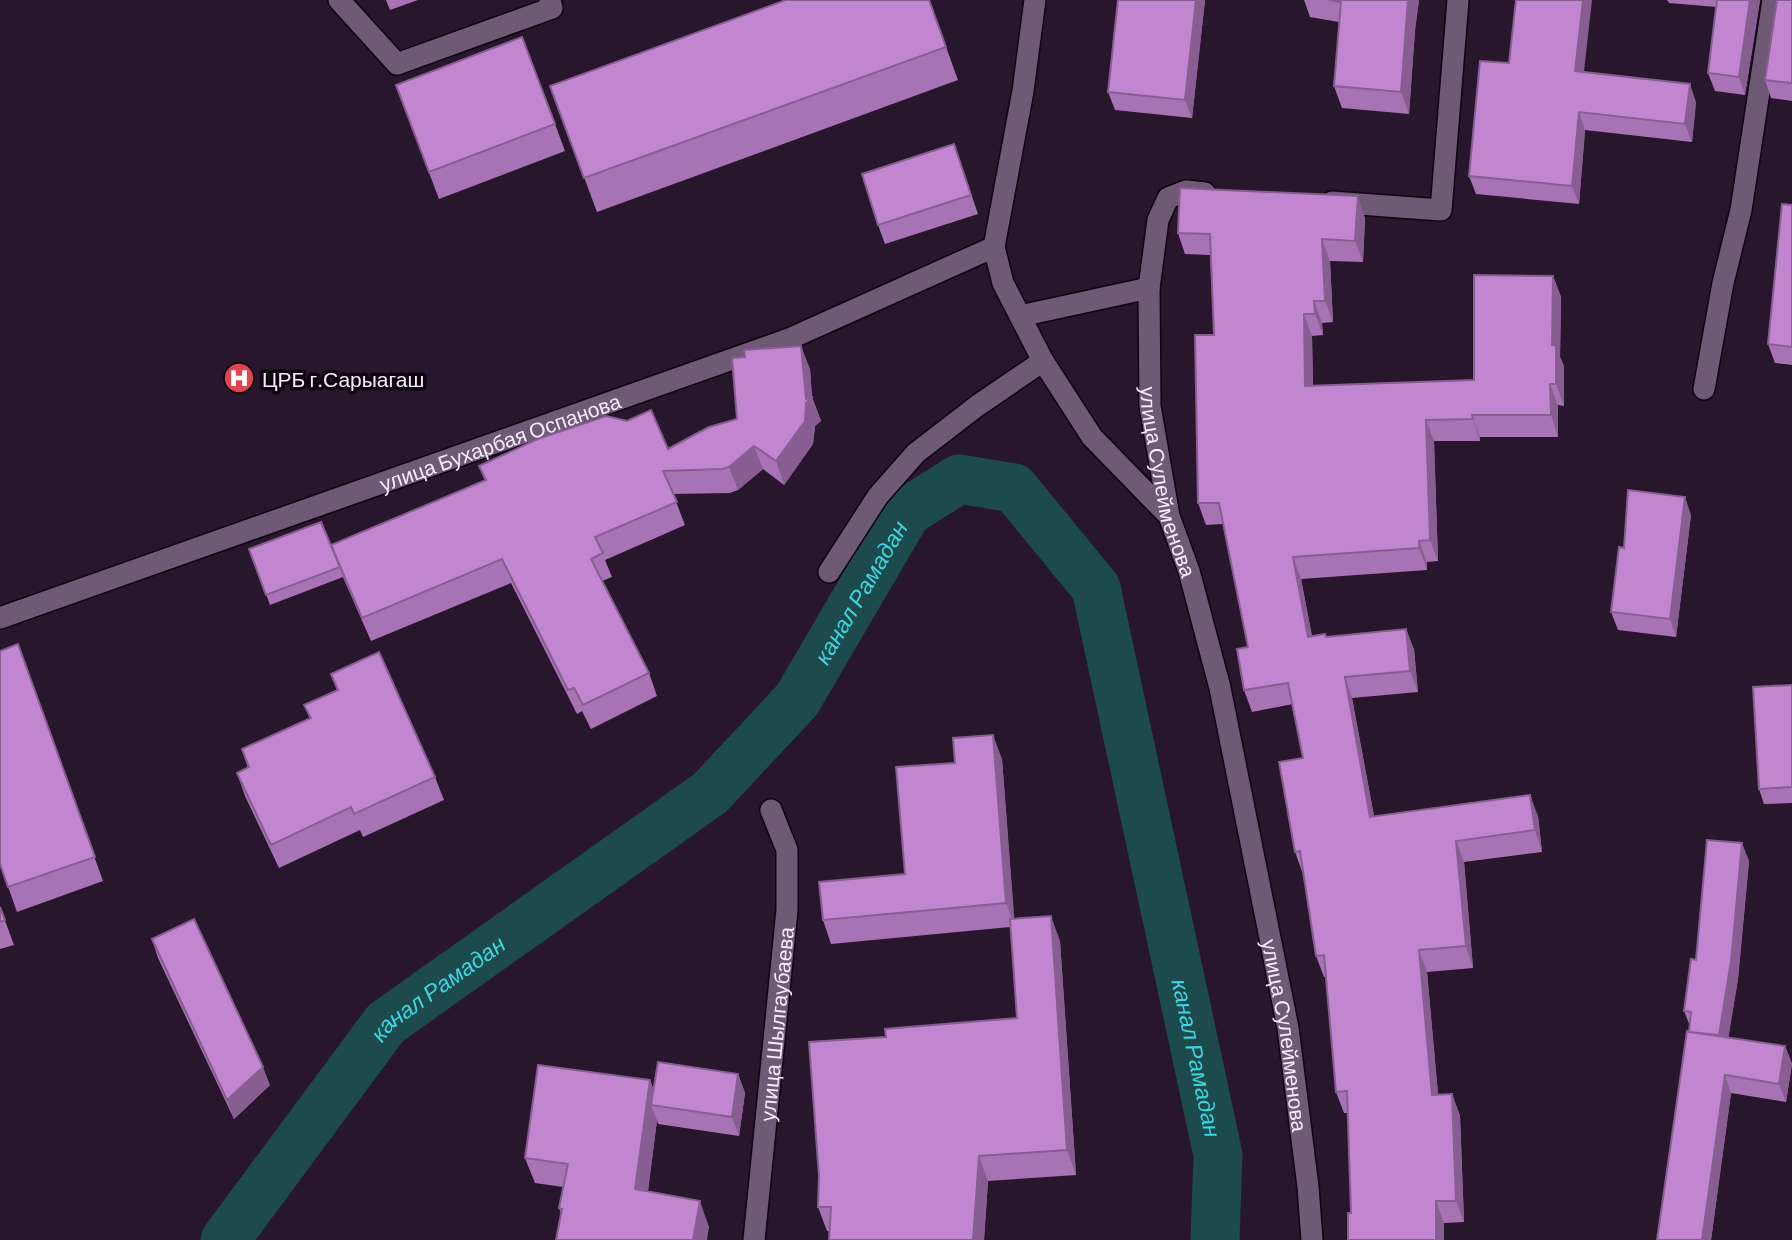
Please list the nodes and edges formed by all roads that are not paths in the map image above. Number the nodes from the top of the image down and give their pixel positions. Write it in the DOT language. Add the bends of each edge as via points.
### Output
graph roads {
  1 [pos="339,0"];
  2 [pos="550,0"];
  3 [pos="1035,0"];
  4 [pos="1458,0"];
  5 [pos="1773,0"];
  6 [pos="1226,194"];
  7 [pos="1307,200"];
  8 [pos="994,247"];
  9 [pos="1149,288"];
  10 [pos="1020,316"];
  11 [pos="1042,361"];
  12 [pos="1704,389"];
  13 [pos="1169,516"];
  14 [pos="829,572"];
  15 [pos="0,618"];
  16 [pos="771,810"];
  17 [pos="754,1240"];
  18 [pos="1311,1240"];
  1 -- 2 [label="street" via="397,64 552,8"];
  3 -- 8 [label="street"];
  4 -- 7 [label="street" via="1441,210"];
  5 -- 12 [label="street" via="1741,210"];
  6 -- 9 [label="street, улица Сулейменова" via="1186,191 1168,198 1158,220"];
  8 -- 10 [label="street" via="1003,283"];
  8 -- 15 [label="street, улица Бухарбая Оспанова" via="789,339"];
  9 -- 10 [label="street"];
  9 -- 13 [label="street, улица Сулейменова" via="1150,406"];
  10 -- 11 [label="street"];
  11 -- 13 [label="street" via="1092,437"];
  11 -- 14 [label="street" via="916,453 878,496"];
  13 -- 18 [label="street, улица Сулейменова" via="1189,571 1220,688 1286,1014"];
  16 -- 17 [label="street, улица Шылгаубаева" via="787,850 787,910"];
}
